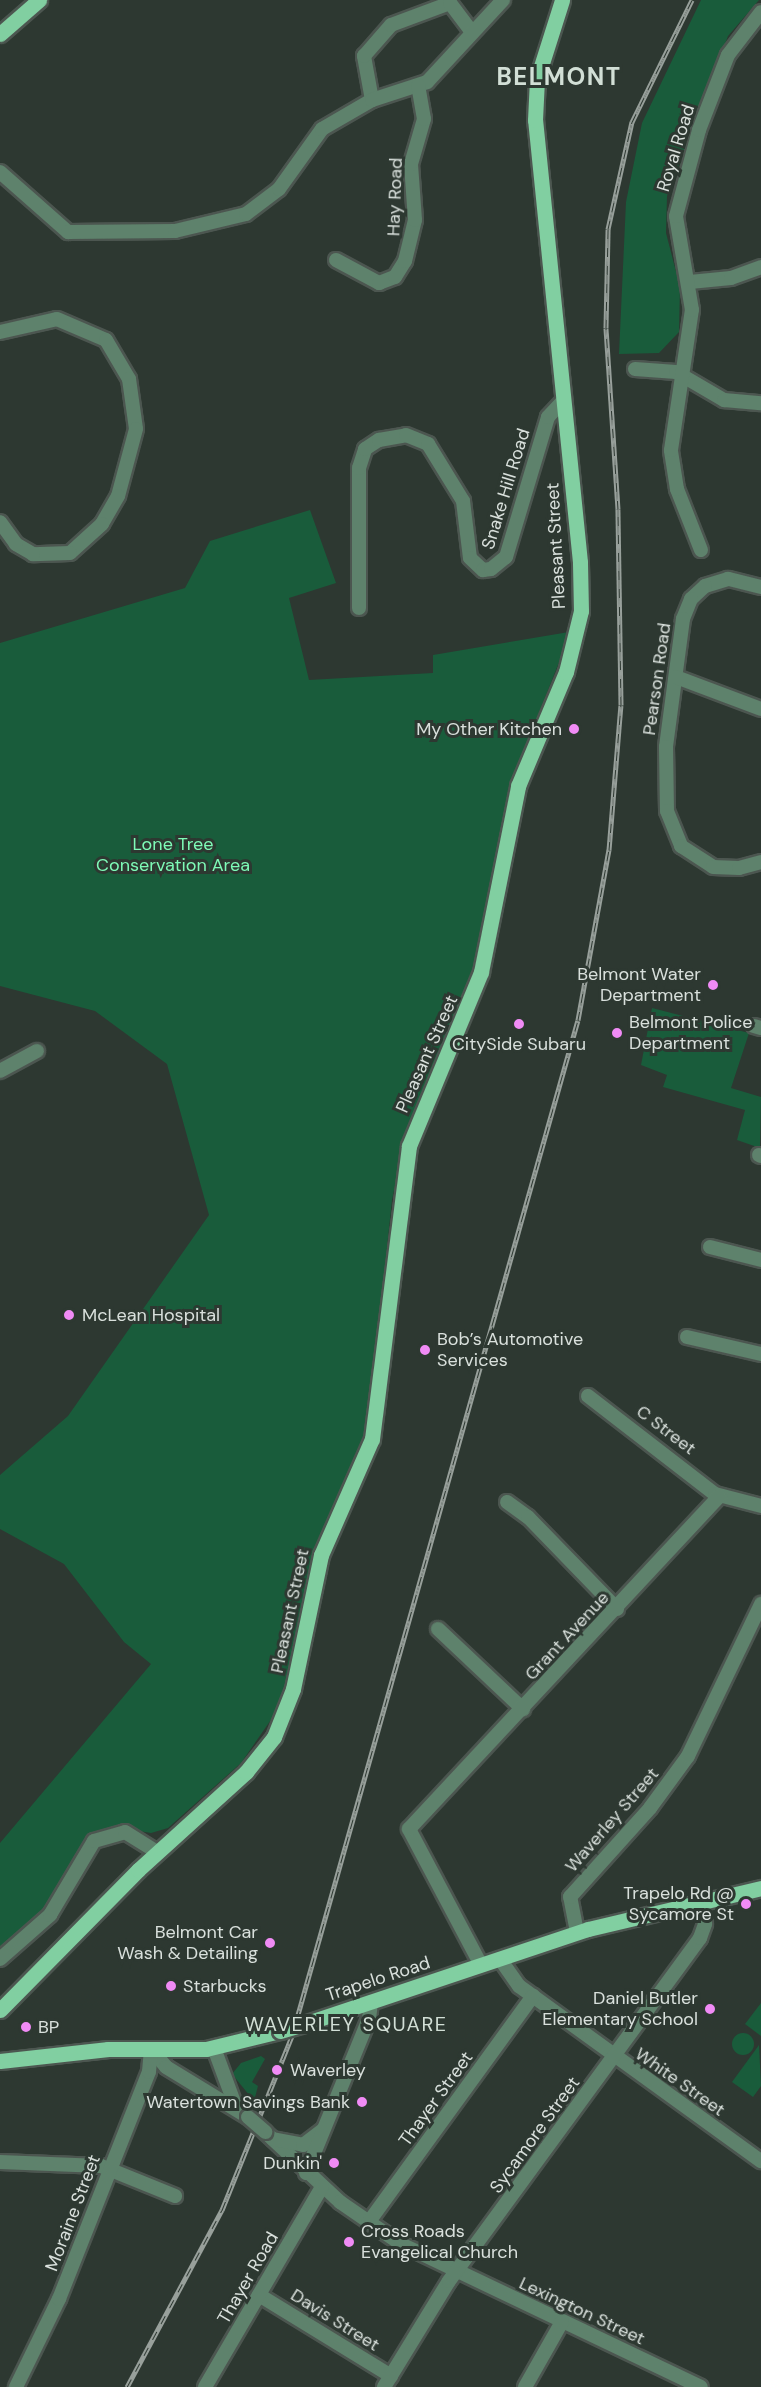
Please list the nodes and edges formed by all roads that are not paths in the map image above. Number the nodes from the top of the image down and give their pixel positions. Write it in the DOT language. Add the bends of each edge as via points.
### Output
graph roads {
  1 [pos="39,0"];
  2 [pos="503,0"];
  3 [pos="551,0"];
  4 [pos="562,0"];
  5 [pos="760,12"];
  6 [pos="556,19"];
  7 [pos="471,31"];
  8 [pos="0,34"];
  9 [pos="418,86"];
  10 [pos="372,100"];
  11 [pos="0,172"];
  12 [pos="336,260"];
  13 [pos="761,267"];
  14 [pos="690,282"];
  15 [pos="0,332"];
  16 [pos="635,369"];
  17 [pos="681,374"];
  18 [pos="564,400"];
  19 [pos="761,403"];
  20 [pos="0,522"];
  21 [pos="700,550"];
  22 [pos="761,587"];
  23 [pos="359,608"];
  24 [pos="676,677"];
  25 [pos="761,709"];
  26 [pos="761,862"];
  27 [pos="37,1051"];
  28 [pos="0,1071"];
  29 [pos="710,1247"];
  30 [pos="761,1260"];
  31 [pos="687,1337"];
  32 [pos="761,1354"];
  33 [pos="588,1396"];
  34 [pos="719,1496"];
  35 [pos="507,1503"];
  36 [pos="761,1506"];
  37 [pos="761,1604"];
  38 [pos="617,1609"];
  39 [pos="438,1629"];
  40 [pos="523,1709"];
  41 [pos="157,1852"];
  42 [pos="761,1888"];
  43 [pos="701,1902"];
  44 [pos="577,1932"];
  45 [pos="0,1959"];
  46 [pos="500,1959"];
  47 [pos="481,1965"];
  48 [pos="533,1996"];
  49 [pos="371,2002"];
  50 [pos="0,2010"];
  51 [pos="213,2048"];
  52 [pos="151,2049"];
  53 [pos="613,2058"];
  54 [pos="0,2061"];
  55 [pos="248,2117"];
  56 [pos="327,2126"];
  57 [pos="268,2135"];
  58 [pos="761,2161"];
  59 [pos="0,2162"];
  60 [pos="109,2169"];
  61 [pos="306,2173"];
  62 [pos="322,2187"];
  63 [pos="175,2196"];
  64 [pos="368,2223"];
  65 [pos="456,2274"];
  66 [pos="259,2295"];
  67 [pos="562,2322"];
  68 [pos="388,2381"];
  69 [pos="16,2387"];
  70 [pos="205,2387"];
  71 [pos="525,2387"];
  72 [pos="701,2387"];
  1 -- 8 [label="main road"];
  2 -- 7 [label="street"];
  3 -- 6 [label="main road"];
  4 -- 6 [label="main road, Pleasant Street"];
  5 -- 14 [label="street, Royal Road" via="728,55 680,189 676,216"];
  6 -- 18 [label="main road, Pleasant Street" via="537,79 535,120"];
  7 -- 9 [label="street" via="438,73"];
  7 -- 10 [label="street" via="450,3 391,25 364,56"];
  9 -- 10 [label="street"];
  9 -- 12 [label="street, Hay Road" via="424,113 411,164 415,220 408,256 395,277 380,283"];
  10 -- 11 [label="street" via="328,124 309,144 289,177 260,207 198,227 143,234 61,230"];
  13 -- 14 [label="street" via="730,278"];
  14 -- 17 [label="street, Royal Road" via="691,338"];
  15 -- 20 [label="street" via="57,319 106,340 129,379 136,429 118,496 102,524 70,553 33,554 16,544"];
  16 -- 17 [label="street"];
  17 -- 19 [label="street" via="730,402"];
  17 -- 21 [label="street, Royal Road" via="672,420 672,463"];
  18 -- 23 [label="street, Snake Hill Road" via="548,417 507,557 491,569 483,570 470,558 463,501 428,444 406,435 379,440 365,449 358,468"];
  18 -- 41 [label="main road, Pleasant Street" via="580,562 577,632 566,672 518,786 481,972 409,1146 372,1439 318,1565 293,1689 278,1730 246,1772"];
  22 -- 24 [label="street, Pearson Road" via="745,580 711,584 691,599"];
  24 -- 25 [label="street"];
  24 -- 26 [label="street, Pearson Road" via="666,747 669,825 681,846 704,863 731,869"];
  27 -- 28 [label="street"];
  29 -- 30 [label="street"];
  31 -- 32 [label="street"];
  33 -- 34 [label="street, C Street"];
  34 -- 36 [label="street"];
  34 -- 38 [label="street, Grant Avenue"];
  35 -- 38 [label="street" via="528,1517"];
  37 -- 44 [label="street, Waverley Street" via="688,1756 650,1808 570,1897"];
  38 -- 40 [label="street, Grant Avenue"];
  39 -- 40 [label="street"];
  40 -- 47 [label="street, Grant Avenue" via="409,1829"];
  41 -- 45 [label="street" via="131,1833 99,1837 81,1854 50,1915"];
  41 -- 50 [label="main road, Pleasant Street"];
  42 -- 43 [label="main road, Trapelo Road"];
  43 -- 44 [label="main road, Trapelo Road"];
  43 -- 53 [label="street, Sycamore Street" via="703,1933"];
  44 -- 46 [label="main road, Trapelo Road"];
  46 -- 47 [label="main road, Trapelo Road"];
  46 -- 48 [label="street, White Street"];
  47 -- 49 [label="main road, Trapelo Road"];
  48 -- 53 [label="street, White Street"];
  48 -- 64 [label="street, Thayer Street"];
  49 -- 51 [label="main road, Trapelo Road, bridge"];
  49 -- 56 [label="street"];
  51 -- 52 [label="main road, Trapelo Road"];
  51 -- 55 [label="street, Lexington Street" via="225,2090"];
  52 -- 54 [label="main road, Trapelo Road"];
  52 -- 55 [label="street, Lexington Street" via="166,2067"];
  52 -- 60 [label="street, Moraine Street" via="149,2072"];
  53 -- 58 [label="street, White Street"];
  53 -- 65 [label="street, Sycamore Street"];
  55 -- 57 [label="street, Lexington Street, bridge"];
  56 -- 57 [label="street" via="303,2145"];
  56 -- 61 [label="street"];
  57 -- 61 [label="street, Lexington Street"];
  59 -- 60 [label="street"];
  60 -- 63 [label="street"];
  60 -- 69 [label="street, Moraine Street" via="51,2317"];
  61 -- 62 [label="street, Lexington Street"];
  62 -- 64 [label="street, Lexington Street"];
  62 -- 66 [label="street, Thayer Road"];
  64 -- 65 [label="street, Lexington Street"];
  65 -- 67 [label="street, Lexington Street"];
  65 -- 68 [label="street, Sycamore Street"];
  66 -- 68 [label="street, Davis Street"];
  66 -- 70 [label="street, Thayer Road"];
  67 -- 71 [label="street"];
  67 -- 72 [label="street, Lexington Street"];
}
